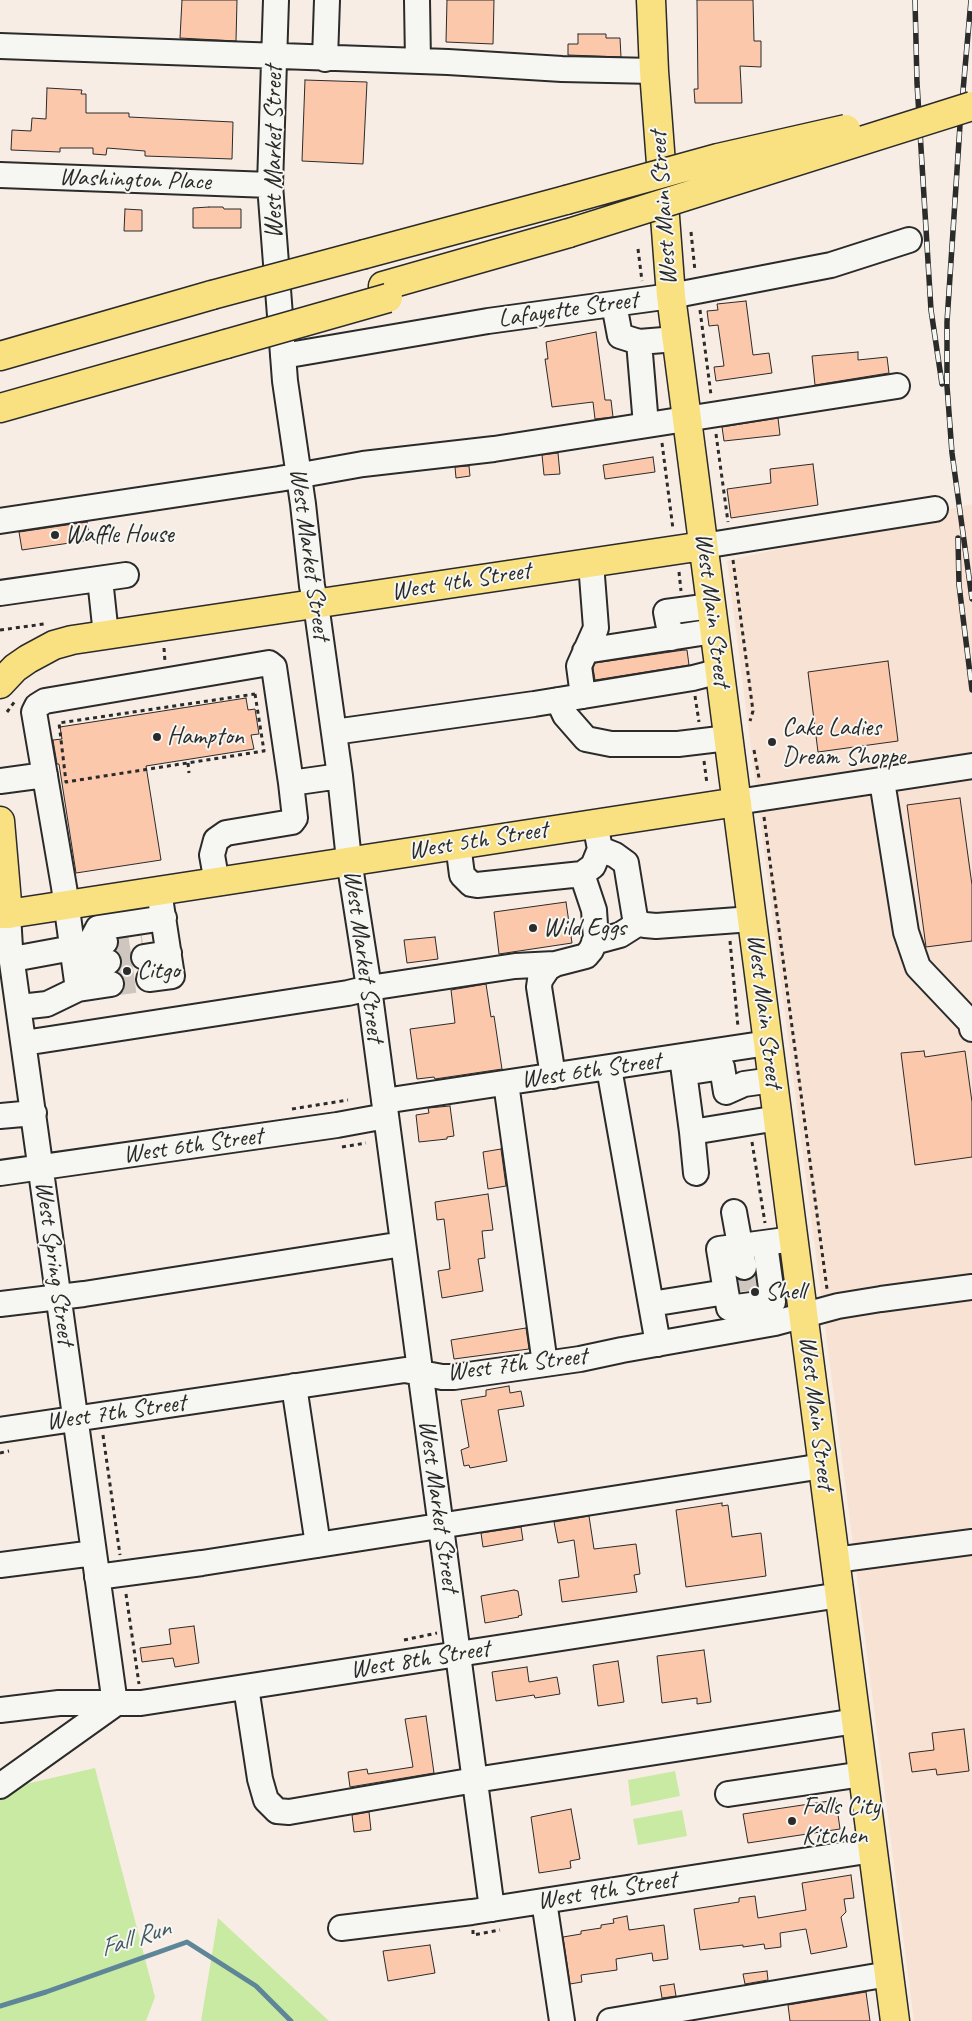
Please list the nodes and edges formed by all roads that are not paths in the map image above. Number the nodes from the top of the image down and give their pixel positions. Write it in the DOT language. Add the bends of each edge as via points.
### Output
graph roads {
  1 [pos="276,0"];
  2 [pos="327,0"];
  3 [pos="417,0"];
  4 [pos="651,0"];
  5 [pos="0,46"];
  6 [pos="273,57"];
  7 [pos="325,59"];
  8 [pos="418,61"];
  9 [pos="654,71"];
  10 [pos="972,100"];
  11 [pos="972,107"];
  12 [pos="0,175"];
  13 [pos="270,185"];
  14 [pos="571,240"];
  15 [pos="909,240"];
  16 [pos="671,296"];
  17 [pos="614,304"];
  18 [pos="225,338"];
  19 [pos="676,339"];
  20 [pos="639,342"];
  21 [pos="0,356"];
  22 [pos="283,356"];
  23 [pos="897,386"];
  24 [pos="0,395"];
  25 [pos="0,408"];
  26 [pos="687,419"];
  27 [pos="646,425"];
  28 [pos="298,476"];
  29 [pos="935,509"];
  30 [pos="0,521"];
  31 [pos="716,544"];
  32 [pos="591,563"];
  33 [pos="126,576"];
  34 [pos="100,579"];
  35 [pos="0,593"];
  36 [pos="316,604"];
  37 [pos="713,619"];
  38 [pos="106,635"];
  39 [pos="585,651"];
  40 [pos="720,672"];
  41 [pos="0,684"];
  42 [pos="582,696"];
  43 [pos="558,700"];
  44 [pos="334,732"];
  45 [pos="744,737"];
  46 [pos="972,766"];
  47 [pos="45,775"];
  48 [pos="340,776"];
  49 [pos="0,781"];
  50 [pos="882,781"];
  51 [pos="290,783"];
  52 [pos="749,800"];
  53 [pos="0,821"];
  54 [pos="597,836"];
  55 [pos="458,844"];
  56 [pos="349,860"];
  57 [pos="582,874"];
  58 [pos="217,883"];
  59 [pos="160,891"];
  60 [pos="66,905"];
  61 [pos="4,914"];
  62 [pos="752,919"];
  63 [pos="639,923"];
  64 [pos="167,935"];
  65 [pos="594,942"];
  66 [pos="13,959"];
  67 [pos="91,962"];
  68 [pos="555,964"];
  69 [pos="368,988"];
  70 [pos="20,1007"];
  71 [pos="972,1025"];
  72 [pos="24,1042"];
  73 [pos="768,1043"];
  74 [pos="683,1065"];
  75 [pos="609,1068"];
  76 [pos="553,1076"];
  77 [pos="773,1080"];
  78 [pos="506,1083"];
  79 [pos="726,1092"];
  80 [pos="688,1097"];
  81 [pos="385,1109"];
  82 [pos="34,1113"];
  83 [pos="0,1116"];
  84 [pos="778,1118"];
  85 [pos="692,1132"];
  86 [pos="42,1168"];
  87 [pos="0,1173"];
  88 [pos="696,1173"];
  89 [pos="734,1212"];
  90 [pos="793,1240"];
  91 [pos="403,1244"];
  92 [pos="765,1244"];
  93 [pos="742,1257"];
  94 [pos="799,1285"];
  95 [pos="972,1287"];
  96 [pos="771,1289"];
  97 [pos="726,1292"];
  98 [pos="59,1296"];
  99 [pos="0,1304"];
  100 [pos="651,1304"];
  101 [pos="750,1311"];
  102 [pos="803,1315"];
  103 [pos="658,1344"];
  104 [pos="545,1364"];
  105 [pos="420,1374"];
  106 [pos="294,1386"];
  107 [pos="76,1418"];
  108 [pos="0,1430"];
  109 [pos="823,1466"];
  110 [pos="441,1526"];
  111 [pos="972,1542"];
  112 [pos="318,1545"];
  113 [pos="94,1553"];
  114 [pos="835,1560"];
  115 [pos="0,1566"];
  116 [pos="97,1577"];
  117 [pos="840,1594"];
  118 [pos="458,1654"];
  119 [pos="246,1687"];
  120 [pos="114,1704"];
  121 [pos="0,1710"];
  122 [pos="856,1722"];
  123 [pos="863,1774"];
  124 [pos="475,1780"];
  125 [pos="0,1786"];
  126 [pos="728,1794"];
  127 [pos="873,1850"];
  128 [pos="544,1901"];
  129 [pos="492,1909"];
  130 [pos="341,1928"];
  131 [pos="889,1974"];
  132 [pos="562,2021"];
  133 [pos="610,2021"];
  134 [pos="895,2021"];
  1 -- 6 [label="street, West Market Street"];
  2 -- 7 [label="street"];
  3 -- 8 [label="street"];
  4 -- 9 [label="main road, West Main Street"];
  5 -- 6 [label="street"];
  6 -- 7 [label="street"];
  6 -- 13 [label="street, West Market Street"];
  7 -- 8 [label="street"];
  8 -- 9 [label="street"];
  9 -- 16 [label="main road, West Main Street"];
  10 -- 21 [label="main road, bridge" via="763,148 212,295"];
  11 -- 14 [label="main road, bridge"];
  11 -- 14 [label="main road, bridge" via="791,172"];
  12 -- 13 [label="street, Washington Place"];
  13 -- 22 [label="street, West Market Street"];
  14 -- 18 [label="main road, bridge"];
  15 -- 16 [label="street, Lafayette Street" via="831,265"];
  16 -- 17 [label="street, Lafayette Street"];
  16 -- 19 [label="main road, West Main Street"];
  17 -- 20 [label="street" via="620,336"];
  17 -- 22 [label="street, Lafayette Street" via="488,321"];
  18 -- 24 [label="main road"];
  18 -- 25 [label="main road"];
  19 -- 20 [label="street"];
  19 -- 26 [label="main road, West Main Street"];
  20 -- 27 [label="street"];
  22 -- 28 [label="street, West Market Street"];
  23 -- 26 [label="street"];
  26 -- 27 [label="street"];
  26 -- 31 [label="main road, West Main Street"];
  27 -- 28 [label="street"];
  28 -- 30 [label="street"];
  28 -- 36 [label="street, West Market Street"];
  29 -- 31 [label="street, West 4th Street"];
  31 -- 32 [label="main road, West 4th Street"];
  31 -- 37 [label="main road, West Main Street"];
  32 -- 36 [label="main road, West 4th Street"];
  32 -- 39 [label="street" via="596,628"];
  33 -- 34 [label="street"];
  34 -- 35 [label="street"];
  34 -- 38 [label="street"];
  36 -- 38 [label="main road, West 4th Street"];
  36 -- 44 [label="street, West Market Street"];
  37 -- 39 [label="street" via="666,612 671,638"];
  37 -- 40 [label="main road, West Main Street"];
  38 -- 41 [label="main road, West 4th Street" via="72,640 49,648 20,665"];
  39 -- 42 [label="street" via="578,666"];
  40 -- 42 [label="street"];
  40 -- 45 [label="main road, West Main Street"];
  42 -- 43 [label="street"];
  43 -- 44 [label="street"];
  43 -- 45 [label="street" via="565,715 586,739 610,744 678,744"];
  44 -- 48 [label="street, West Market Street"];
  45 -- 52 [label="main road, West Main Street"];
  46 -- 50 [label="street, West 5th Street"];
  47 -- 49 [label="street"];
  47 -- 51 [label="street" via="34,712 45,701 269,663 274,667"];
  47 -- 60 [label="street"];
  48 -- 51 [label="street"];
  48 -- 56 [label="street, West Market Street"];
  50 -- 52 [label="street, West 5th Street"];
  50 -- 71 [label="street" via="906,932 918,967"];
  51 -- 58 [label="street" via="295,818 292,822 226,833 216,840 212,855"];
  52 -- 54 [label="main road, West 5th Street"];
  52 -- 62 [label="main road, West Main Street"];
  53 -- 61 [label="main road, West Spring Street"];
  54 -- 55 [label="main road, West 5th Street"];
  54 -- 57 [label="street" via="593,866"];
  54 -- 63 [label="street" via="626,863 635,918"];
  55 -- 56 [label="main road, West 5th Street"];
  55 -- 57 [label="street" via="462,875 471,884"];
  56 -- 58 [label="main road, West 5th Street"];
  56 -- 69 [label="street, West Market Street"];
  57 -- 65 [label="street" via="594,910"];
  58 -- 59 [label="main road, West 5th Street"];
  59 -- 60 [label="main road, West 5th Street"];
  59 -- 64 [label="street"];
  60 -- 61 [label="main road, West 5th Street"];
  60 -- 67 [label="street"];
  61 -- 66 [label="street, West Spring Street"];
  62 -- 63 [label="street" via="656,926"];
  62 -- 73 [label="main road, West Main Street"];
  63 -- 65 [label="street" via="620,935"];
  64 -- 64 [label="street" via="145,958 172,976"];
  64 -- 67 [label="street" via="98,928"];
  65 -- 68 [label="street" via="586,956"];
  66 -- 67 [label="street"];
  66 -- 70 [label="street, West Spring Street"];
  67 -- 70 [label="street" via="47,1004"];
  68 -- 69 [label="street" via="515,966"];
  68 -- 76 [label="street" via="542,974 539,987"];
  69 -- 72 [label="street"];
  69 -- 81 [label="street, West Market Street"];
  70 -- 72 [label="street, West Spring Street"];
  72 -- 82 [label="street, West Spring Street"];
  73 -- 74 [label="street, West 6th Street"];
  73 -- 77 [label="main road, West Main Street"];
  74 -- 75 [label="street, West 6th Street"];
  74 -- 79 [label="street" via="722,1067"];
  74 -- 80 [label="street"];
  75 -- 76 [label="street, West 6th Street"];
  75 -- 100 [label="street"];
  76 -- 78 [label="street, West 6th Street"];
  77 -- 79 [label="street" via="744,1084"];
  77 -- 84 [label="main road, West Main Street"];
  78 -- 81 [label="street, West 6th Street"];
  78 -- 104 [label="street"];
  79 -- 80 [label="street"];
  80 -- 85 [label="street"];
  81 -- 86 [label="street, West 6th Street" via="337,1126"];
  81 -- 91 [label="street, West Market Street"];
  82 -- 83 [label="street"];
  82 -- 86 [label="street, West Spring Street"];
  84 -- 85 [label="street"];
  84 -- 90 [label="main road, West Main Street"];
  85 -- 88 [label="street"];
  86 -- 87 [label="street, West 6th Street"];
  86 -- 98 [label="street, West Spring Street"];
  89 -- 93 [label="street"];
  90 -- 92 [label="street"];
  90 -- 94 [label="main road, West Main Street"];
  91 -- 98 [label="street"];
  91 -- 105 [label="street, West Market Street"];
  92 -- 93 [label="street"];
  92 -- 96 [label="street"];
  93 -- 97 [label="street" via="719,1250"];
  94 -- 96 [label="street"];
  94 -- 102 [label="main road, West Main Street"];
  95 -- 102 [label="street, West 7th Street" via="881,1299"];
  96 -- 101 [label="street" via="773,1302"];
  97 -- 100 [label="street"];
  97 -- 101 [label="street" via="728,1308"];
  98 -- 99 [label="street"];
  98 -- 107 [label="street, West Spring Street"];
  100 -- 103 [label="street"];
  101 -- 102 [label="street, West 7th Street"];
  101 -- 103 [label="street, West 7th Street"];
  102 -- 109 [label="main road, West Main Street"];
  103 -- 104 [label="street, West 7th Street"];
  104 -- 105 [label="street, West 7th Street" via="454,1377"];
  105 -- 106 [label="street, West 7th Street" via="405,1370"];
  105 -- 110 [label="street, West Market Street"];
  106 -- 107 [label="street, West 7th Street"];
  106 -- 112 [label="street"];
  107 -- 108 [label="street, West 7th Street"];
  107 -- 113 [label="street, West Spring Street"];
  109 -- 110 [label="street"];
  109 -- 114 [label="main road, West Main Street"];
  110 -- 112 [label="street"];
  110 -- 118 [label="street, West Market Street"];
  111 -- 114 [label="street"];
  112 -- 116 [label="street"];
  113 -- 115 [label="street"];
  113 -- 116 [label="street, West Spring Street"];
  114 -- 117 [label="main road, West Main Street"];
  116 -- 120 [label="street, West Spring Street"];
  117 -- 118 [label="street, West 8th Street"];
  117 -- 122 [label="main road, West Main Street"];
  118 -- 119 [label="street, West 8th Street"];
  118 -- 124 [label="street, West Market Street"];
  119 -- 120 [label="street, West 8th Street" via="141,1704"];
  119 -- 124 [label="street" via="260,1780 266,1800 277,1810 289,1812"];
  120 -- 121 [label="street, West 8th Street" via="59,1703"];
  120 -- 125 [label="street"];
  122 -- 123 [label="main road, West Main Street"];
  122 -- 124 [label="street"];
  123 -- 126 [label="street"];
  123 -- 127 [label="main road, West Main Street"];
  124 -- 129 [label="street, West Market Street"];
  127 -- 128 [label="street, West 9th Street"];
  127 -- 131 [label="main road, West Main Street"];
  128 -- 129 [label="street, West 9th Street"];
  128 -- 132 [label="street"];
  129 -- 130 [label="street, West 9th Street"];
  131 -- 133 [label="street"];
  131 -- 134 [label="main road, West Main Street"];
}
